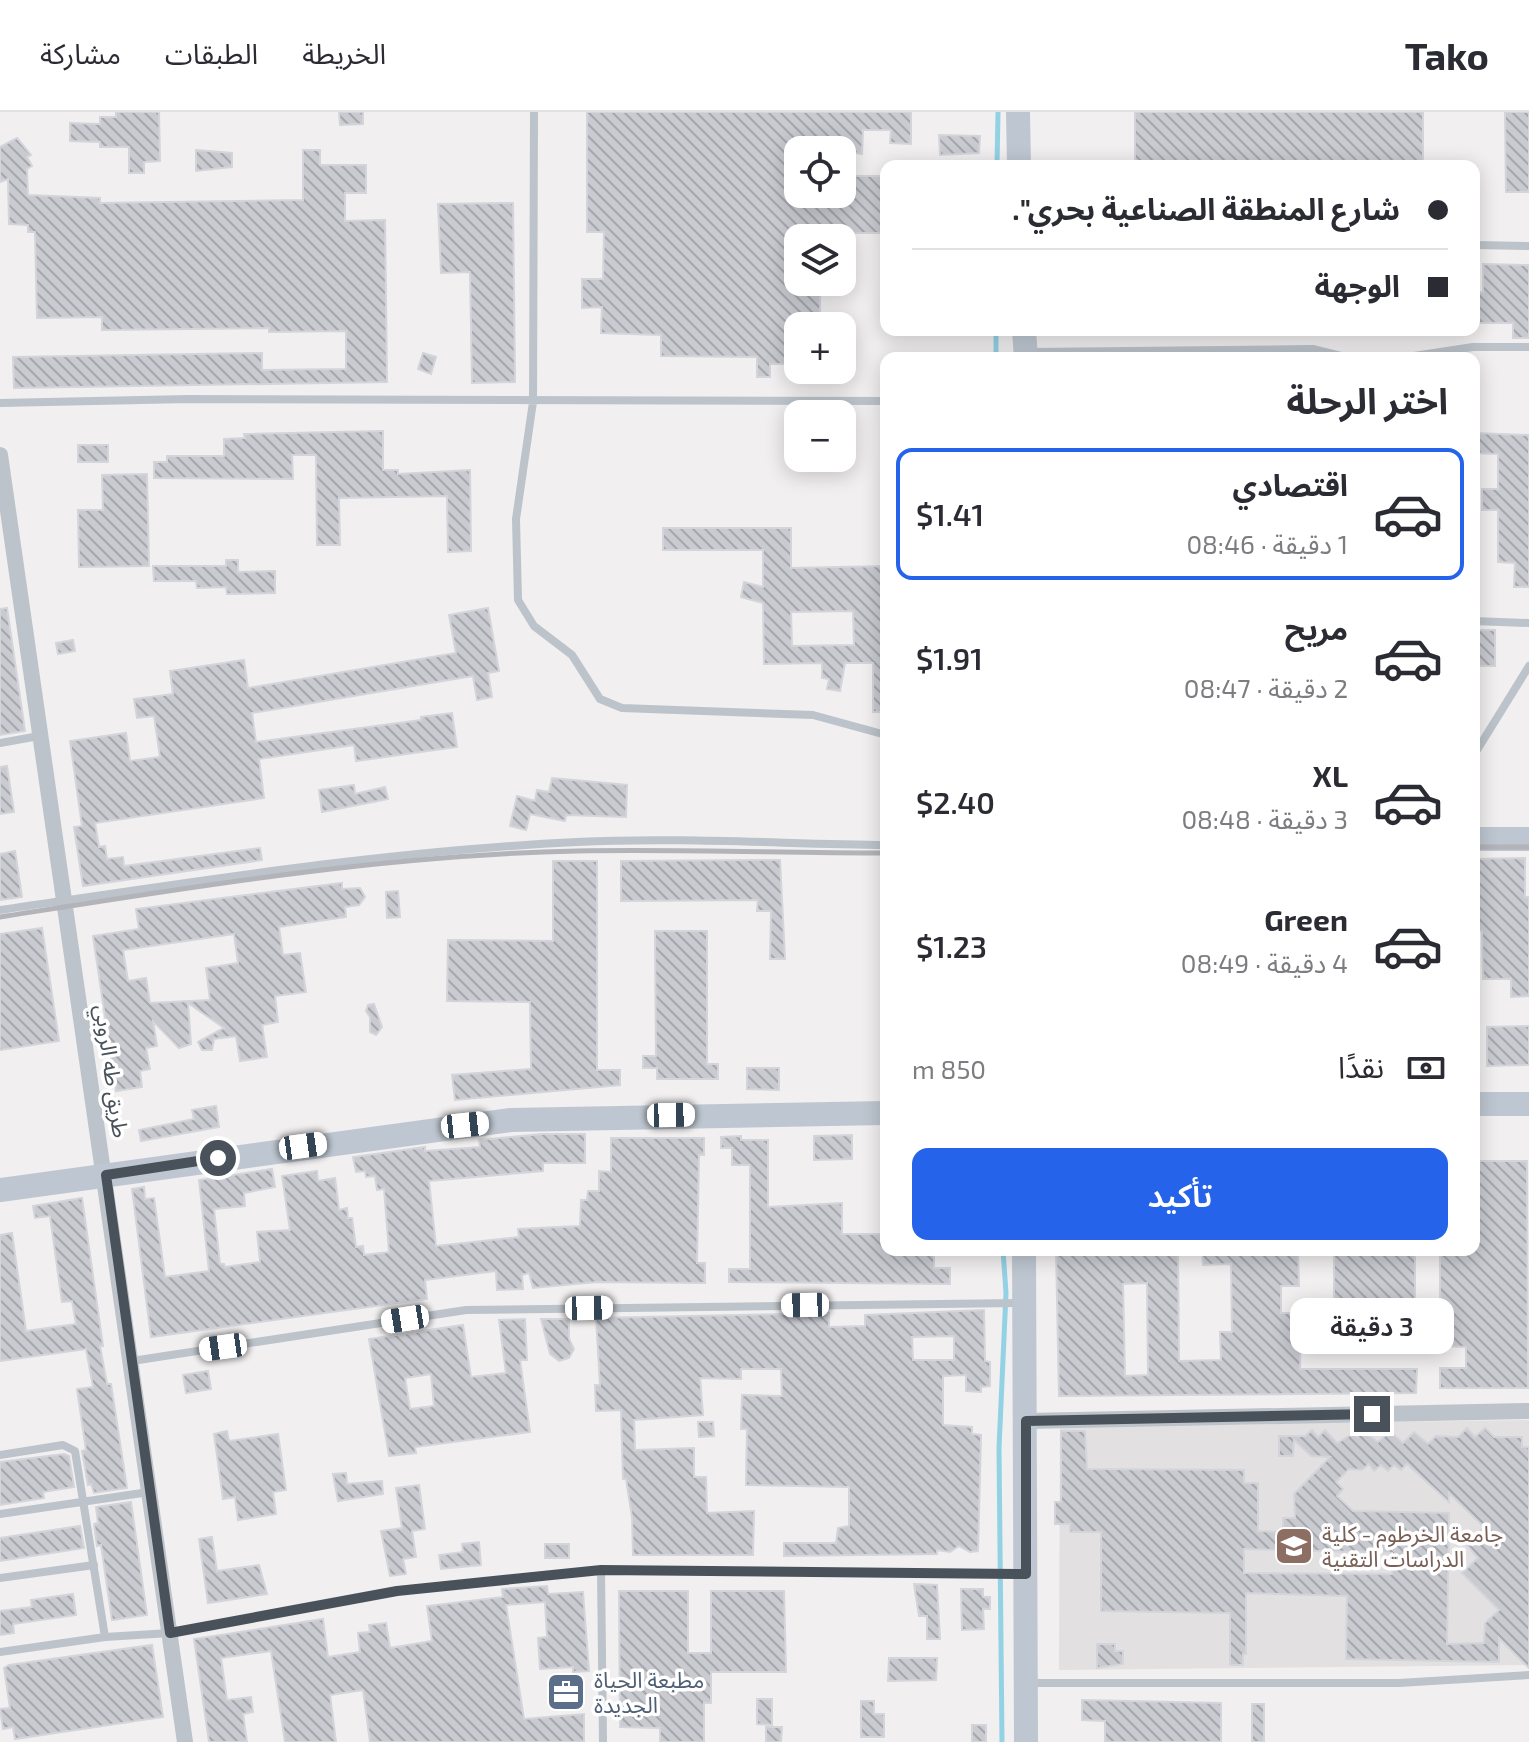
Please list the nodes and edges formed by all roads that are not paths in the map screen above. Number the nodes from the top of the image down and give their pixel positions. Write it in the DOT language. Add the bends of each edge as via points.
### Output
graph roads {
  1 [pos="534,112"];
  2 [pos="1018,112"];
  3 [pos="1019,160"];
  4 [pos="1480,245"];
  5 [pos="1529,246"];
  6 [pos="1025,347"];
  7 [pos="1529,347"];
  8 [pos="1325,352"];
  9 [pos="1440,352"];
  10 [pos="880,401"];
  11 [pos="533,402"];
  12 [pos="0,403"];
  13 [pos="0,455"];
  14 [pos="1480,621"];
  15 [pos="1529,623"];
  16 [pos="1529,666"];
  17 [pos="880,733"];
  18 [pos="39,736"];
  19 [pos="0,743"];
  20 [pos="1480,745"];
  21 [pos="1480,839"];
  22 [pos="1529,839"];
  23 [pos="880,845"];
  24 [pos="65,900"];
  25 [pos="0,910"];
  26 [pos="1480,1104"];
  27 [pos="1529,1104"];
  28 [pos="880,1113"];
  29 [pos="106,1175"];
  30 [pos="0,1190"];
  31 [pos="1023,1256"];
  32 [pos="1017,1303"];
  33 [pos="132,1361"];
  34 [pos="1529,1411"];
  35 [pos="1026,1421"];
  36 [pos="0,1455"];
  37 [pos="149,1492"];
  38 [pos="83,1501"];
  39 [pos="0,1514"];
  40 [pos="94,1565"];
  41 [pos="601,1570"];
  42 [pos="1017,1574"];
  43 [pos="0,1578"];
  44 [pos="170,1633"];
  45 [pos="105,1637"];
  46 [pos="0,1652"];
  47 [pos="1529,1675"];
  48 [pos="1026,1683"];
  49 [pos="181,1741"];
  50 [pos="603,1742"];
  51 [pos="1026,1742"];
  1 -- 11 [label="lane"];
  2 -- 3 [label="street"];
  4 -- 5 [label="lane"];
  6 -- 8 [label="lane"];
  7 -- 9 [label="lane"];
  10 -- 11 [label="lane"];
  11 -- 12 [label="lane"];
  11 -- 17 [label="lane" via="516,519 518,600 534,626 572,655 600,699 622,708 813,715"];
  13 -- 18 [label="street, طريق طه الروبي"];
  14 -- 15 [label="lane"];
  16 -- 20 [label="lane"];
  18 -- 19 [label="lane"];
  18 -- 24 [label="street, طريق طه الروبي"];
  21 -- 22 [label="street"];
  23 -- 24 [label="lane" via="580,842 394,856"];
  24 -- 25 [label="lane"];
  24 -- 29 [label="street, طريق طه الروبي"];
  26 -- 27 [label="street"];
  28 -- 29 [label="street" via="555,1116"];
  29 -- 30 [label="street"];
  29 -- 33 [label="street, طريق طه الروبي"];
  31 -- 32 [label="street"];
  32 -- 33 [label="lane" via="466,1310"];
  32 -- 35 [label="street"];
  33 -- 37 [label="street, طريق طه الروبي"];
  34 -- 35 [label="street"];
  35 -- 42 [label="street"];
  36 -- 38 [label="lane" via="71,1446"];
  37 -- 38 [label="lane"];
  37 -- 44 [label="street, طريق طه الروبي"];
  38 -- 39 [label="lane"];
  38 -- 40 [label="lane"];
  40 -- 43 [label="lane"];
  40 -- 45 [label="lane"];
  41 -- 42 [label="lane"];
  41 -- 44 [label="lane" via="397,1591"];
  41 -- 50 [label="lane"];
  42 -- 48 [label="street"];
  44 -- 45 [label="lane"];
  44 -- 49 [label="street, طريق طه الروبي"];
  45 -- 46 [label="lane"];
  47 -- 48 [label="lane" via="1399,1683"];
  48 -- 51 [label="street"];
}
